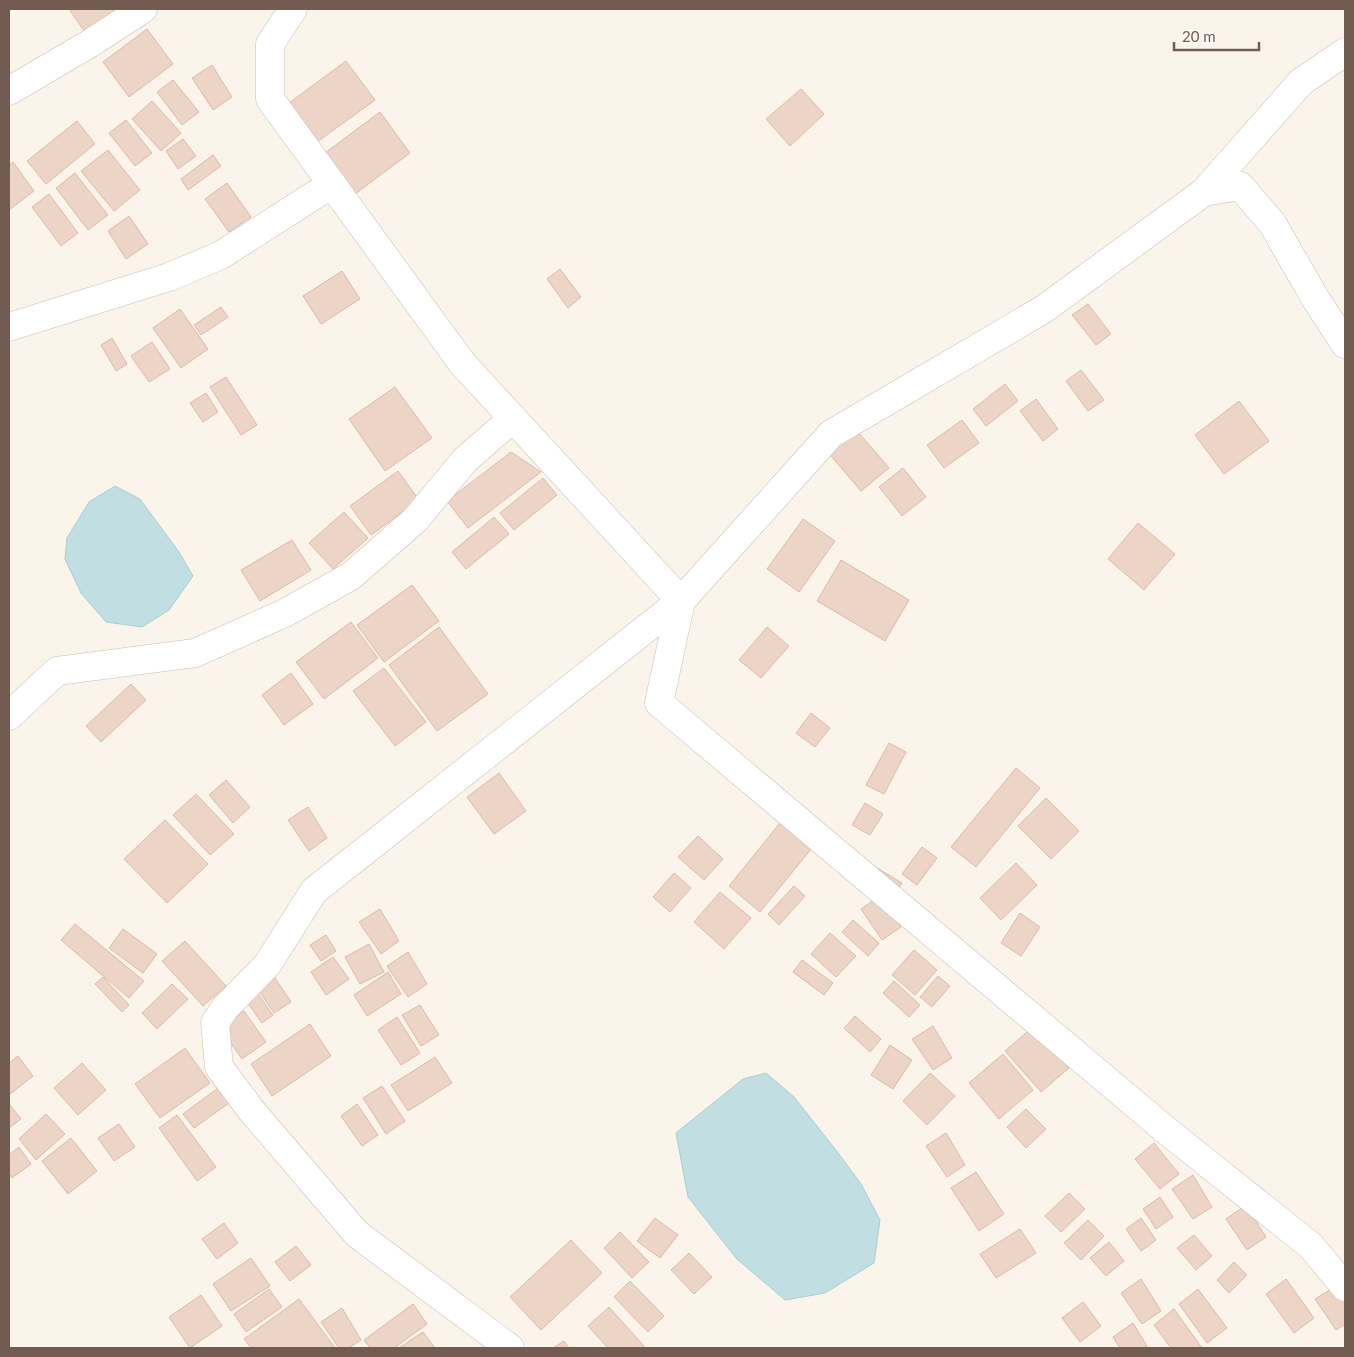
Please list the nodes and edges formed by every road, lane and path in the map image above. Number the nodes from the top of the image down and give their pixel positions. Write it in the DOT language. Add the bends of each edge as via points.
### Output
graph roads {
  1 [pos="143,9"];
  2 [pos="293,9"];
  3 [pos="1345,52"];
  4 [pos="9,91"];
  5 [pos="332,184"];
  6 [pos="1204,192"];
  7 [pos="9,327"];
  8 [pos="1345,344"];
  9 [pos="512,418"];
  10 [pos="681,601"];
  11 [pos="9,716"];
  12 [pos="1345,1287"];
  13 [pos="510,1348"];
  1 -- 4 [label="street"];
  2 -- 5 [label="street" via="270,44 270,99"];
  3 -- 6 [label="street" via="1301,82"];
  5 -- 7 [label="street" via="221,255 169,277"];
  5 -- 9 [label="street" via="462,364"];
  6 -- 8 [label="street" via="1240,186 1272,223"];
  6 -- 10 [label="street" via="1044,309 831,434"];
  9 -- 10 [label="street"];
  9 -- 11 [label="street" via="465,460 415,520 350,576 284,613 195,653 57,671"];
  10 -- 12 [label="street" via="659,703 1167,1131 1311,1246"];
  10 -- 13 [label="street" via="314,891 268,966 225,1008 215,1024 219,1067 251,1110 357,1234"];
}
